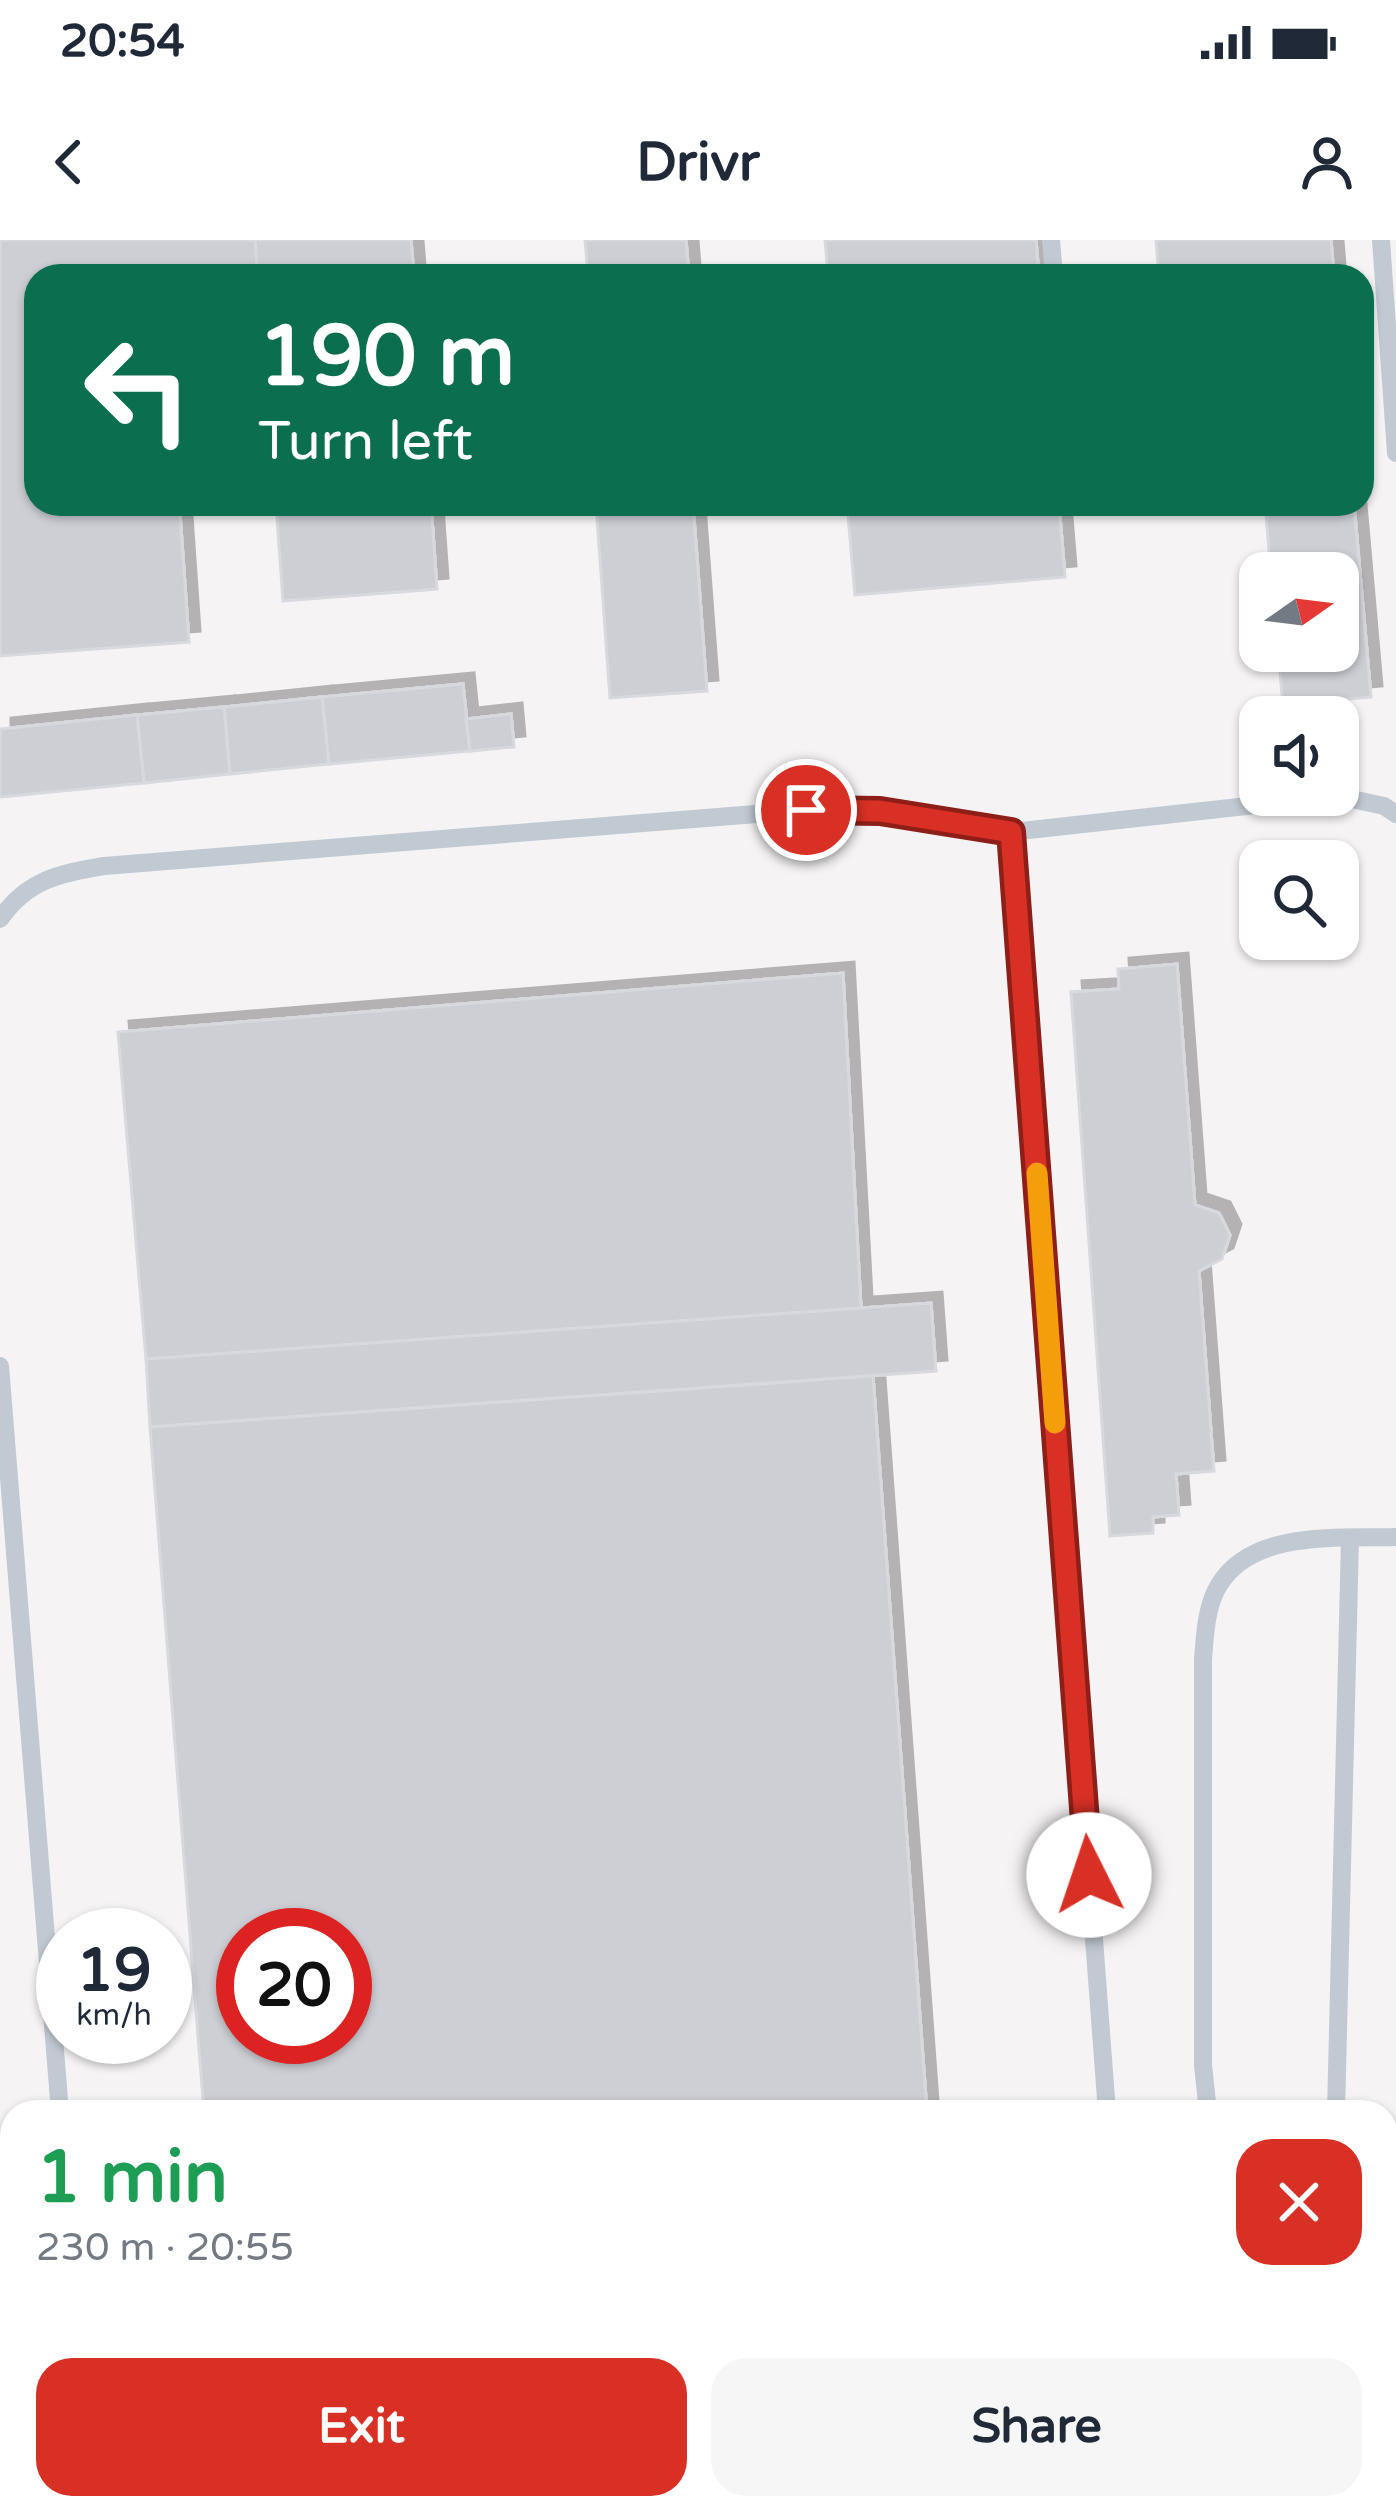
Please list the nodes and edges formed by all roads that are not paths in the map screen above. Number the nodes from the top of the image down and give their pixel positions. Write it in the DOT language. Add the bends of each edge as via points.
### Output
graph roads {
  1 [pos="1381,240"];
  2 [pos="1396,453"];
  3 [pos="1396,814"];
  4 [pos="1011,832"];
  5 [pos="0,919"];
  6 [pos="0,1366"];
  7 [pos="1396,1537"];
  8 [pos="1350,1539"];
  9 [pos="59,2100"];
  10 [pos="1106,2100"];
  11 [pos="1207,2100"];
  12 [pos="1336,2100"];
  1 -- 2 [label="lane"];
  3 -- 4 [label="lane" via="1338,796"];
  4 -- 5 [label="lane" via="880,811 806,810 104,866 43,879"];
  4 -- 10 [label="lane"];
  6 -- 9 [label="lane"];
  7 -- 8 [label="lane"];
  8 -- 11 [label="lane" via="1259,1551 1217,1587 1207,1621"];
  8 -- 12 [label="lane"];
}
